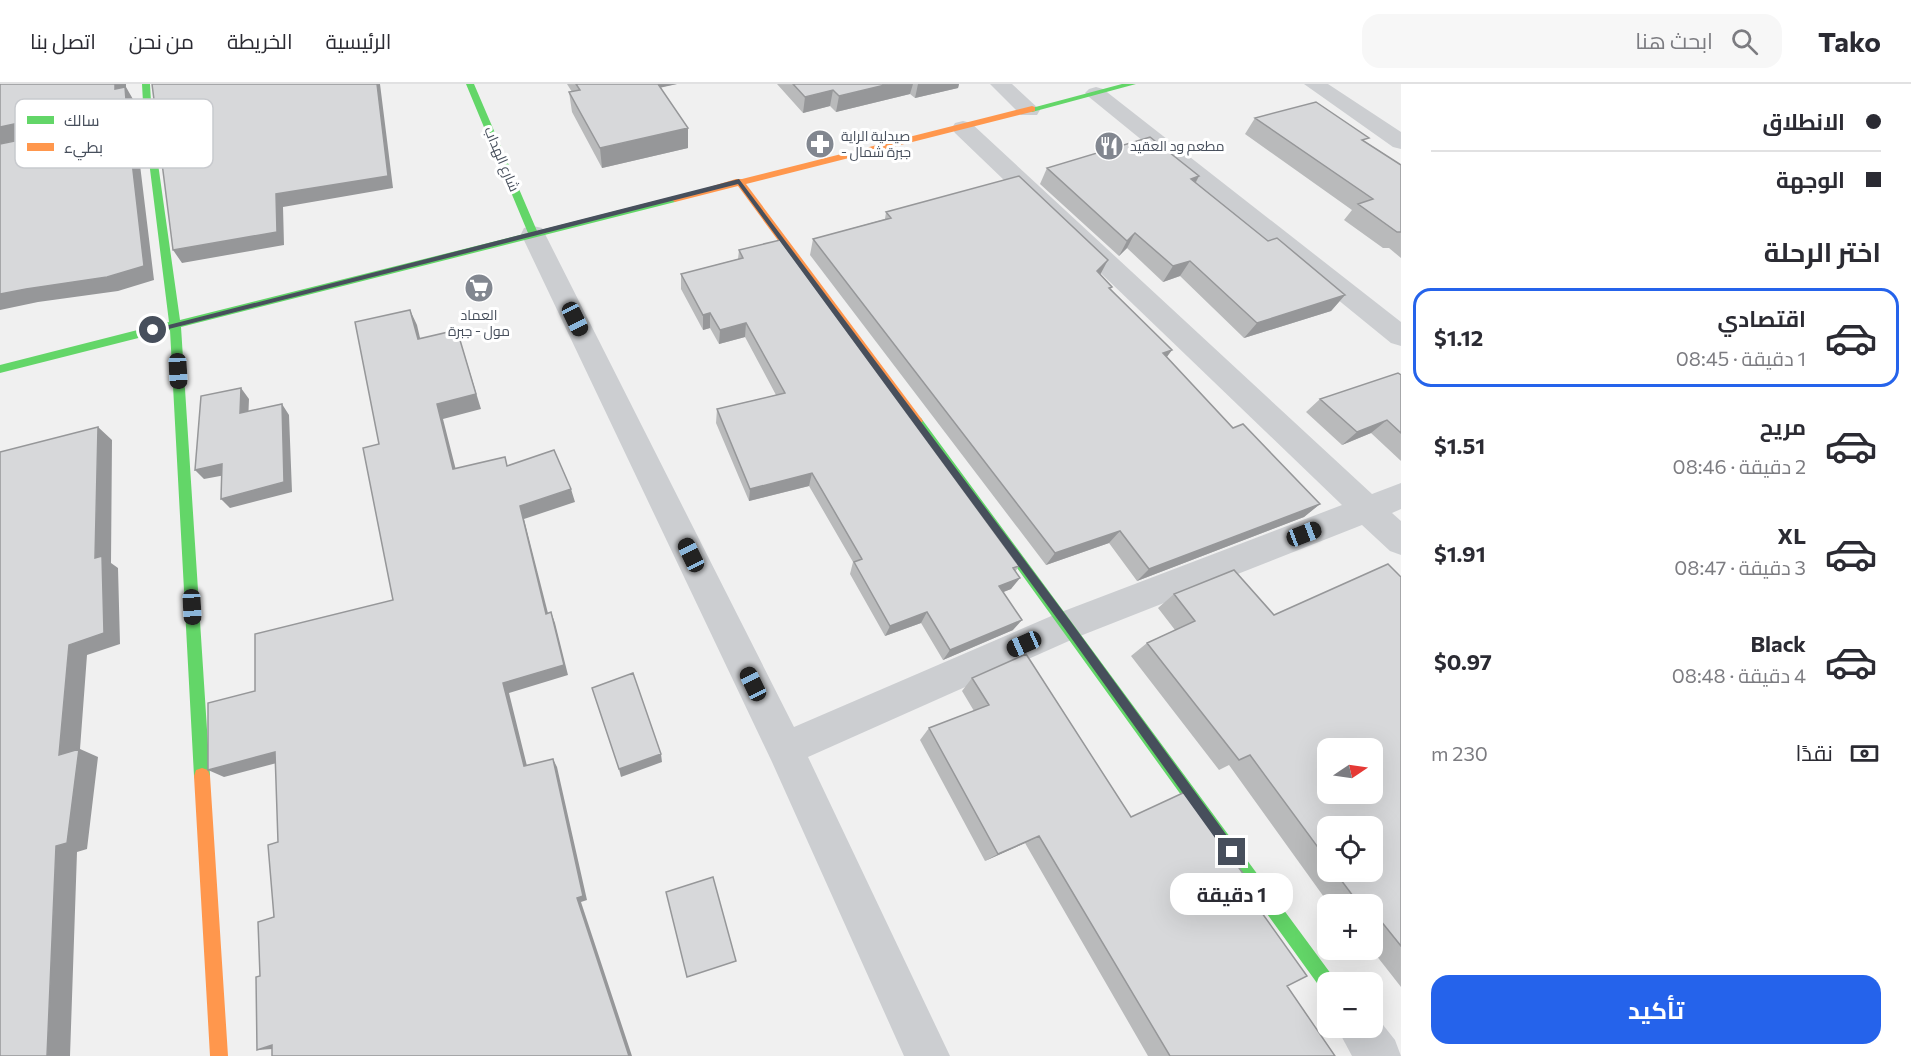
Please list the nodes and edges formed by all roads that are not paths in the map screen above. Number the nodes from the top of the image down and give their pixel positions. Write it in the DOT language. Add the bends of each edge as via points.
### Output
graph roads {
  1 [pos="146,84"];
  2 [pos="470,84"];
  3 [pos="1000,84"];
  4 [pos="1132,84"];
  5 [pos="1314,84"];
  6 [pos="1096,93"];
  7 [pos="146,99"];
  8 [pos="1029,110"];
  9 [pos="963,128"];
  10 [pos="1401,142"];
  11 [pos="15,148"];
  12 [pos="0,151"];
  13 [pos="153,168"];
  14 [pos="739,182"];
  15 [pos="533,234"];
  16 [pos="175,324"];
  17 [pos="1401,336"];
  18 [pos="0,369"];
  19 [pos="1401,496"];
  20 [pos="1369,510"];
  21 [pos="1401,541"];
  22 [pos="1068,625"];
  23 [pos="785,749"];
  24 [pos="1319,972"];
  25 [pos="1366,1038"];
  26 [pos="219,1056"];
  27 [pos="927,1056"];
  28 [pos="1379,1056"];
  1 -- 7 [label="street"];
  2 -- 15 [label="street, شارع الهداب"];
  3 -- 8 [label="street"];
  4 -- 6 [label="street"];
  5 -- 10 [label="street"];
  6 -- 8 [label="street"];
  6 -- 17 [label="street"];
  8 -- 9 [label="street"];
  9 -- 14 [label="street"];
  9 -- 20 [label="street"];
  11 -- 12 [label="street"];
  13 -- 16 [label="street"];
  14 -- 15 [label="street"];
  14 -- 22 [label="street"];
  15 -- 16 [label="street"];
  15 -- 23 [label="street"];
  16 -- 18 [label="street"];
  16 -- 26 [label="street"];
  19 -- 20 [label="street"];
  20 -- 21 [label="street"];
  20 -- 22 [label="street"];
  22 -- 23 [label="street"];
  22 -- 24 [label="street"];
  23 -- 27 [label="street"];
  25 -- 28 [label="street"];
}
